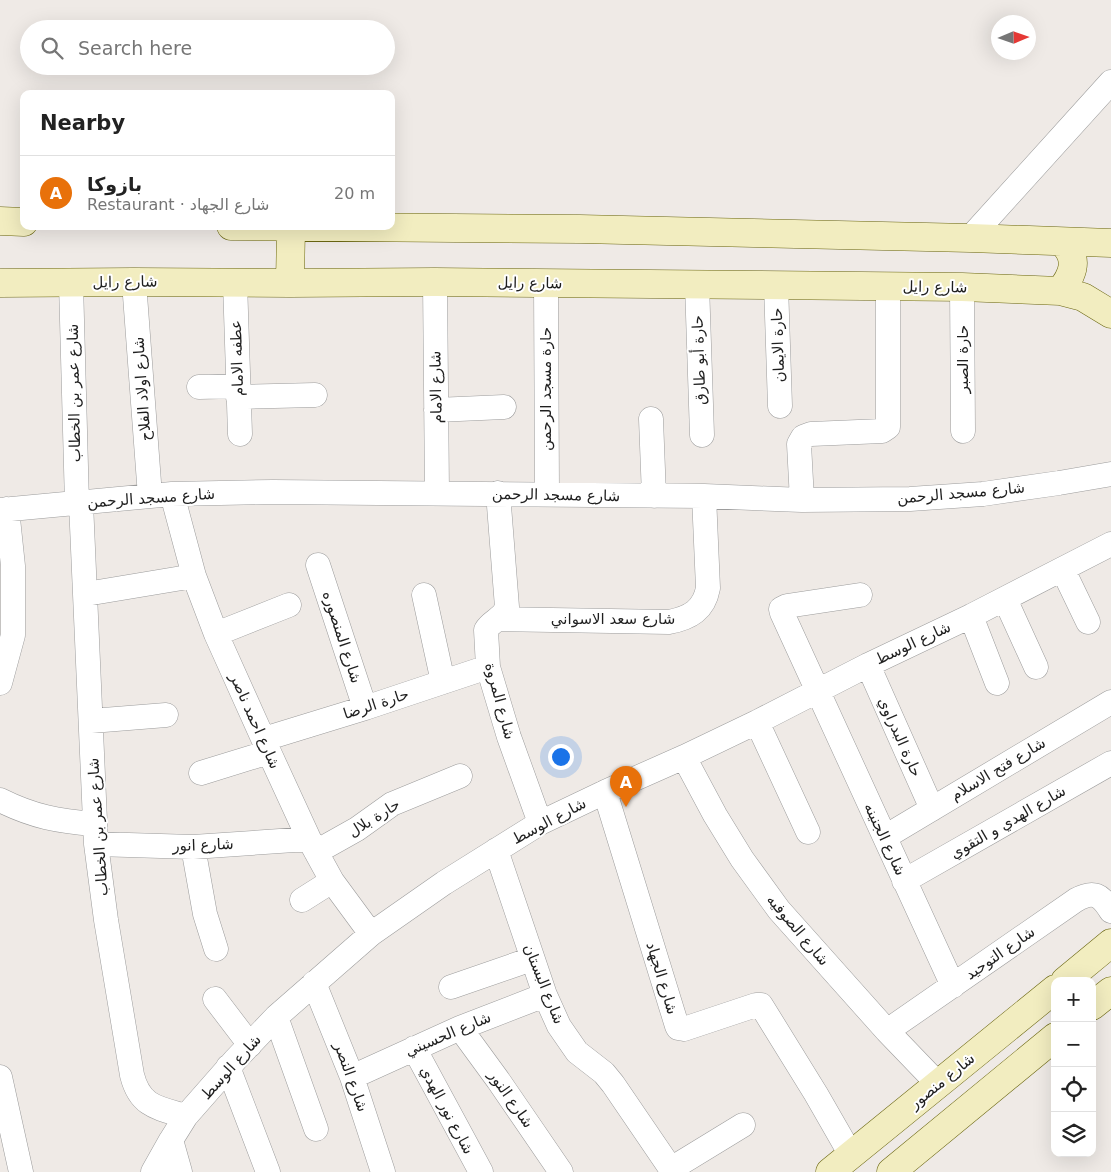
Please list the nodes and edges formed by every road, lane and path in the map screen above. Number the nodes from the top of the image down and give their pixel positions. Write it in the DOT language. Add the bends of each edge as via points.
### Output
graph roads {
  1 [pos="1111,82"];
  2 [pos="0,221"];
  3 [pos="20,222"];
  4 [pos="395,229"];
  5 [pos="291,230"];
  6 [pos="970,238"];
  7 [pos="1062,242"];
  8 [pos="1111,243"];
  9 [pos="134,282"];
  10 [pos="235,282"];
  11 [pos="435,282"];
  12 [pos="0,283"];
  13 [pos="72,283"];
  14 [pos="290,283"];
  15 [pos="546,283"];
  16 [pos="697,284"];
  17 [pos="776,285"];
  18 [pos="888,286"];
  19 [pos="962,287"];
  20 [pos="1060,290"];
  21 [pos="1111,314"];
  22 [pos="199,388"];
  23 [pos="238,391"];
  24 [pos="315,395"];
  25 [pos="780,406"];
  26 [pos="504,407"];
  27 [pos="436,410"];
  28 [pos="651,419"];
  29 [pos="963,431"];
  30 [pos="240,434"];
  31 [pos="702,435"];
  32 [pos="1111,474"];
  33 [pos="437,493"];
  34 [pos="498,493"];
  35 [pos="547,494"];
  36 [pos="161,495"];
  37 [pos="654,496"];
  38 [pos="704,496"];
  39 [pos="802,500"];
  40 [pos="79,503"];
  41 [pos="4,509"];
  42 [pos="1111,544"];
  43 [pos="318,565"];
  44 [pos="1063,570"];
  45 [pos="194,576"];
  46 [pos="86,594"];
  47 [pos="424,595"];
  48 [pos="860,596"];
  49 [pos="1005,599"];
  50 [pos="289,605"];
  51 [pos="971,616"];
  52 [pos="498,619"];
  53 [pos="1088,622"];
  54 [pos="7,633"];
  55 [pos="216,634"];
  56 [pos="868,665"];
  57 [pos="488,668"];
  58 [pos="1036,668"];
  59 [pos="443,682"];
  60 [pos="0,683"];
  61 [pos="997,683"];
  62 [pos="818,692"];
  63 [pos="1111,702"];
  64 [pos="366,708"];
  65 [pos="166,715"];
  66 [pos="91,721"];
  67 [pos="757,722"];
  68 [pos="266,745"];
  69 [pos="684,757"];
  70 [pos="1111,762"];
  71 [pos="201,774"];
  72 [pos="460,776"];
  73 [pos="604,792"];
  74 [pos="0,800"];
  75 [pos="932,809"];
  76 [pos="540,823"];
  77 [pos="808,832"];
  78 [pos="96,834"];
  79 [pos="884,837"];
  80 [pos="313,845"];
  81 [pos="193,847"];
  82 [pos="496,850"];
  83 [pos="332,881"];
  84 [pos="904,881"];
  85 [pos="302,900"];
  86 [pos="1111,911"];
  87 [pos="371,934"];
  88 [pos="1111,943"];
  89 [pos="216,949"];
  90 [pos="532,960"];
  91 [pos="1070,977"];
  92 [pos="314,984"];
  93 [pos="451,986"];
  94 [pos="953,986"];
  95 [pos="1111,991"];
  96 [pos="1051,992"];
  97 [pos="545,994"];
  98 [pos="216,999"];
  99 [pos="1096,1003"];
  100 [pos="276,1016"];
  101 [pos="460,1028"];
  102 [pos="887,1031"];
  103 [pos="1051,1041"];
  104 [pos="250,1045"];
  105 [pos="414,1048"];
  106 [pos="228,1067"];
  107 [pos="0,1077"];
  108 [pos="352,1077"];
  109 [pos="938,1084"];
  110 [pos="186,1116"];
  111 [pos="743,1125"];
  112 [pos="316,1130"];
  113 [pos="171,1140"];
  114 [pos="851,1155"];
  115 [pos="672,1170"];
  116 [pos="21,1172"];
  117 [pos="153,1172"];
  118 [pos="180,1172"];
  119 [pos="268,1172"];
  120 [pos="382,1172"];
  121 [pos="481,1172"];
  122 [pos="561,1172"];
  123 [pos="830,1172"];
  124 [pos="891,1172"];
  1 -- 6 [label="street"];
  2 -- 3 [label="street"];
  4 -- 6 [label="street"];
  5 -- 14 [label="street"];
  6 -- 7 [label="street"];
  7 -- 8 [label="street"];
  7 -- 20 [label="street" via="1072,254 1073,262 1068,281"];
  9 -- 10 [label="street, شارع رايل"];
  9 -- 13 [label="street, شارع رايل"];
  9 -- 36 [label="street, شارع اولاد الفلاح"];
  10 -- 14 [label="street, شارع رايل"];
  10 -- 23 [label="street, عطفه الامام"];
  11 -- 14 [label="street, شارع رايل"];
  11 -- 15 [label="street, شارع رايل"];
  11 -- 27 [label="street, شارع الامام"];
  12 -- 13 [label="street, شارع رايل"];
  13 -- 40 [label="street, شارع عمر بن الخطاب"];
  15 -- 16 [label="street, شارع رايل"];
  15 -- 35 [label="street, حارة مسجد الرحمن"];
  16 -- 17 [label="street, شارع رايل"];
  16 -- 31 [label="street, حارة أبو طارق"];
  17 -- 18 [label="street, شارع رايل"];
  17 -- 25 [label="street, حارة الايمان"];
  18 -- 19 [label="street, شارع رايل"];
  18 -- 39 [label="street" via="888,427 882,431 803,437 799,444"];
  19 -- 20 [label="street, شارع رايل"];
  19 -- 29 [label="street, حارة الصبر"];
  20 -- 21 [label="street, شارع رايل" via="1083,297"];
  22 -- 23 [label="street"];
  23 -- 24 [label="street"];
  23 -- 30 [label="street, عطفه الامام"];
  26 -- 27 [label="street"];
  27 -- 33 [label="street, شارع الامام"];
  28 -- 37 [label="street"];
  32 -- 39 [label="street, شارع مسجد الرحمن" via="982,494 910,499"];
  33 -- 34 [label="street, شارع مسجد الرحمن"];
  33 -- 36 [label="street, شارع مسجد الرحمن"];
  34 -- 35 [label="street, شارع مسجد الرحمن"];
  34 -- 52 [label="street, شارع المروة" via="507,607"];
  35 -- 37 [label="street, شارع مسجد الرحمن"];
  36 -- 40 [label="street, شارع مسجد الرحمن"];
  36 -- 45 [label="street, شارع احمد ناصر"];
  37 -- 38 [label="street, شارع مسجد الرحمن"];
  38 -- 39 [label="street, شارع مسجد الرحمن"];
  38 -- 52 [label="street, شارع سعد الاسواني" via="708,588 706,598 693,614 669,622"];
  40 -- 41 [label="street, شارع مسجد الرحمن"];
  40 -- 46 [label="street, شارع عمر بن الخطاب"];
  41 -- 54 [label="street" via="13,566"];
  42 -- 44 [label="street, شارع الوسط"];
  43 -- 64 [label="street, شارع المنصوره"];
  44 -- 49 [label="street, شارع الوسط"];
  44 -- 53 [label="street"];
  45 -- 46 [label="street"];
  45 -- 55 [label="street, شارع احمد ناصر"];
  46 -- 66 [label="street, شارع عمر بن الخطاب"];
  47 -- 59 [label="street"];
  48 -- 62 [label="street, شارع الجنينه" via="787,606 781,610"];
  49 -- 51 [label="street, شارع الوسط"];
  49 -- 58 [label="street"];
  50 -- 55 [label="street"];
  51 -- 56 [label="street, شارع الوسط"];
  51 -- 61 [label="street"];
  52 -- 57 [label="street, شارع المروة" via="486,630"];
  54 -- 60 [label="street"];
  55 -- 68 [label="street, شارع احمد ناصر"];
  56 -- 62 [label="street, شارع الوسط"];
  56 -- 75 [label="street, حارة البدراوي"];
  57 -- 59 [label="street, حارة الرضا"];
  57 -- 76 [label="street, شارع المروة"];
  59 -- 64 [label="street, حارة الرضا"];
  62 -- 67 [label="street, شارع الوسط"];
  62 -- 79 [label="street, شارع الجنينه"];
  63 -- 75 [label="street, شارع فتح الاسلام"];
  64 -- 68 [label="street, حارة الرضا"];
  65 -- 66 [label="street"];
  66 -- 78 [label="street, شارع عمر بن الخطاب"];
  67 -- 69 [label="street, شارع الوسط"];
  67 -- 77 [label="street"];
  68 -- 71 [label="street, حارة الرضا"];
  68 -- 80 [label="street, شارع احمد ناصر"];
  69 -- 73 [label="street, شارع الوسط"];
  69 -- 102 [label="street, شارع الصوفيه" via="742,859 779,910"];
  70 -- 84 [label="street, شارع الهدي و التقوي"];
  72 -- 80 [label="street, حارة بلال" via="392,804 357,829"];
  73 -- 76 [label="street, شارع الوسط"];
  73 -- 114 [label="street, شارع الجهاد" via="678,1028 762,1006"];
  74 -- 78 [label="street, شارع انور" via="30,814"];
  75 -- 79 [label="street, شارع فتح الاسلام"];
  76 -- 82 [label="street, شارع الوسط"];
  78 -- 81 [label="street, شارع انور"];
  78 -- 110 [label="street, شارع عمر بن الخطاب" via="106,920 134,1084 146,1102"];
  79 -- 84 [label="street, شارع الجنينه"];
  80 -- 81 [label="street, شارع انور"];
  80 -- 83 [label="street, شارع احمد ناصر"];
  81 -- 89 [label="street" via="205,914"];
  82 -- 87 [label="street, شارع الوسط"];
  82 -- 90 [label="street, شارع البستان"];
  83 -- 85 [label="street"];
  83 -- 87 [label="street, شارع احمد ناصر"];
  84 -- 94 [label="street, شارع الجنينه"];
  86 -- 94 [label="street, شارع التوحيد" via="1095,894 1085,895"];
  87 -- 92 [label="street, شارع الوسط"];
  88 -- 91 [label="street"];
  90 -- 93 [label="street"];
  90 -- 97 [label="street, شارع البستان"];
  92 -- 100 [label="street, شارع الوسط"];
  92 -- 108 [label="street, شارع النصر"];
  94 -- 102 [label="street, شارع التوحيد"];
  95 -- 99 [label="street"];
  96 -- 109 [label="street, شارع منصور"];
  97 -- 101 [label="street, شارع الحسيني"];
  97 -- 115 [label="street, شارع البستان" via="577,1052 604,1073"];
  98 -- 104 [label="street"];
  100 -- 104 [label="street, شارع الوسط"];
  100 -- 112 [label="street"];
  101 -- 105 [label="street, شارع الحسيني"];
  101 -- 122 [label="street, شارع النور"];
  102 -- 109 [label="street, شارع الصوفيه"];
  103 -- 124 [label="street"];
  104 -- 106 [label="street, شارع الوسط"];
  105 -- 108 [label="street, شارع الحسيني"];
  105 -- 121 [label="street, شارع نور الهدي"];
  106 -- 110 [label="street, شارع الوسط"];
  106 -- 119 [label="street"];
  107 -- 116 [label="street"];
  108 -- 120 [label="street, شارع النصر"];
  109 -- 114 [label="street, شارع منصور"];
  110 -- 113 [label="street, شارع الوسط"];
  111 -- 115 [label="street"];
  113 -- 117 [label="street, شارع الوسط"];
  113 -- 118 [label="street"];
  114 -- 123 [label="street, شارع منصور"];
}
